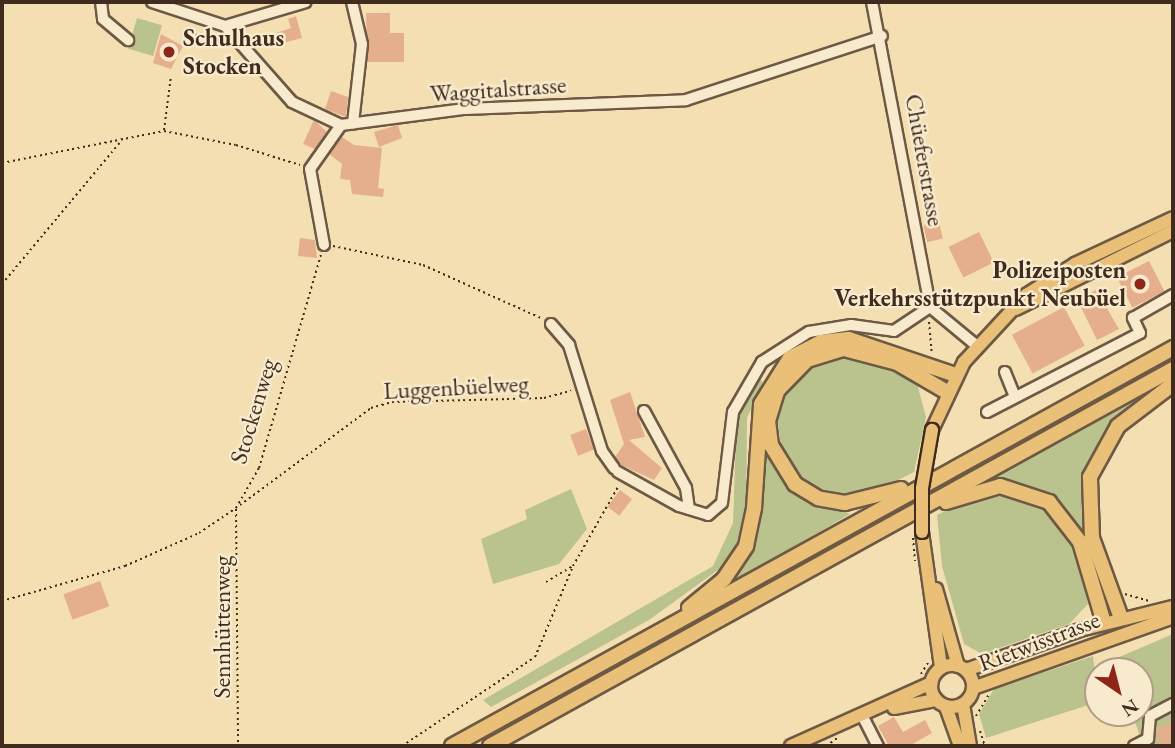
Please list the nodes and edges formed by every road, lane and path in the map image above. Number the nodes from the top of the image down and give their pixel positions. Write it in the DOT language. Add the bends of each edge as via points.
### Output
graph roads {
  1 [pos="101,2"];
  2 [pos="152,2"];
  3 [pos="306,2"];
  4 [pos="352,2"];
  5 [pos="872,2"];
  6 [pos="225,26"];
  7 [pos="882,36"];
  8 [pos="128,40"];
  9 [pos="171,76"];
  10 [pos="354,123"];
  11 [pos="341,125"];
  12 [pos="164,131"];
  13 [pos="122,139"];
  14 [pos="2,163"];
  15 [pos="310,169"];
  16 [pos="1170,229"];
  17 [pos="324,244"];
  18 [pos="2,284"];
  19 [pos="1173,295"];
  20 [pos="930,307"];
  21 [pos="551,324"];
  22 [pos="977,346"];
  23 [pos="1173,348"];
  24 [pos="932,354"];
  25 [pos="1173,369"];
  26 [pos="1005,372"];
  27 [pos="956,375"];
  28 [pos="1173,384"];
  29 [pos="947,392"];
  30 [pos="583,393"];
  31 [pos="1015,397"];
  32 [pos="644,411"];
  33 [pos="987,412"];
  34 [pos="618,473"];
  35 [pos="945,473"];
  36 [pos="236,508"];
  37 [pos="689,509"];
  38 [pos="925,556"];
  39 [pos="825,561"];
  40 [pos="573,566"];
  41 [pos="546,582"];
  42 [pos="1113,597"];
  43 [pos="2,601"];
  44 [pos="1170,611"];
  45 [pos="1121,618"];
  46 [pos="1104,623"];
  47 [pos="1119,634"];
  48 [pos="648,639"];
  49 [pos="931,657"];
  50 [pos="941,668"];
  51 [pos="962,668"];
  52 [pos="917,682"];
  53 [pos="931,683"];
  54 [pos="973,688"];
  55 [pos="940,703"];
  56 [pos="1173,704"];
  57 [pos="964,705"];
  58 [pos="880,710"];
  59 [pos="863,717"];
  60 [pos="975,717"];
  61 [pos="238,746"];
  62 [pos="402,746"];
  63 [pos="452,746"];
  64 [pos="490,746"];
  65 [pos="791,746"];
  66 [pos="878,746"];
  67 [pos="960,746"];
  68 [pos="970,746"];
  69 [pos="985,746"];
  70 [pos="1134,746"];
  1 -- 8 [label="street" via="103,19"];
  2 -- 6 [label="street"];
  3 -- 6 [label="street"];
  4 -- 10 [label="street" via="362,44"];
  5 -- 7 [label="street, Chüeferstrasse"];
  6 -- 11 [label="street" via="292,102"];
  7 -- 10 [label="street, Waggitalstrasse" via="686,100 465,109"];
  7 -- 20 [label="street, Chüeferstrasse"];
  9 -- 12 [label="path"];
  10 -- 11 [label="street, Waggitalstrasse"];
  11 -- 15 [label="street"];
  12 -- 13 [label="path"];
  12 -- 15 [label="path" via="236,145"];
  13 -- 14 [label="path" via="26,163"];
  13 -- 18 [label="path"];
  15 -- 17 [label="street"];
  16 -- 22 [label="main road" via="1012,311"];
  17 -- 21 [label="path" via="372,250 424,265"];
  17 -- 36 [label="path, Stockenweg" via="259,468"];
  19 -- 31 [label="street" via="1133,318 1140,333"];
  20 -- 22 [label="street"];
  20 -- 24 [label="path"];
  20 -- 37 [label="street" via="894,331 851,325 809,332 762,362 733,412 722,503 708,515"];
  21 -- 30 [label="street" via="569,345"];
  22 -- 27 [label="main road"];
  23 -- 35 [label="highway"];
  25 -- 39 [label="highway"];
  26 -- 31 [label="street"];
  27 -- 29 [label="main road"];
  27 -- 48 [label="highway" via="856,340 821,342 790,358 769,383 759,411 754,508 743,552 713,590"];
  28 -- 42 [label="highway" via="1118,426 1090,477 1090,529"];
  29 -- 35 [label="highway" via="880,356 831,351 807,360 787,376 774,397 768,427 785,474 825,500 872,499"];
  29 -- 38 [label="main road, bridge" via="932,430 922,488"];
  30 -- 34 [label="street" via="602,451"];
  30 -- 36 [label="path, Luggenbüelweg" via="392,402 371,408"];
  31 -- 33 [label="street"];
  32 -- 37 [label="street" via="686,488"];
  34 -- 37 [label="street"];
  34 -- 40 [label="path"];
  35 -- 48 [label="highway"];
  36 -- 43 [label="path, Stockenweg" via="199,533 125,566"];
  36 -- 61 [label="path, Sennhüttenweg"];
  38 -- 50 [label="main road"];
  38 -- 51 [label="main road"];
  39 -- 46 [label="highway" via="858,551 962,495 992,487 1019,489 1049,502 1074,530"];
  39 -- 64 [label="highway"];
  40 -- 41 [label="path"];
  40 -- 62 [label="path" via="535,657"];
  42 -- 44 [label="path" via="1163,599"];
  42 -- 45 [label="highway"];
  44 -- 45 [label="main road, Rietwisstrasse"];
  44 -- 47 [label="main road, Rietwisstrasse"];
  45 -- 46 [label="main road, Rietwisstrasse"];
  45 -- 47 [label="main road, Rietwisstrasse"];
  46 -- 47 [label="main road, Rietwisstrasse"];
  46 -- 51 [label="main road, Rietwisstrasse"];
  47 -- 54 [label="main road, Rietwisstrasse"];
  48 -- 63 [label="highway"];
  49 -- 52 [label="path"];
  50 -- 51 [label="main road"];
  50 -- 53 [label="main road"];
  51 -- 54 [label="main road"];
  53 -- 55 [label="main road"];
  53 -- 58 [label="main road"];
  54 -- 57 [label="main road"];
  55 -- 57 [label="main road"];
  55 -- 58 [label="main road"];
  55 -- 67 [label="main road"];
  56 -- 70 [label="street" via="1150,716 1148,739"];
  57 -- 68 [label="main road"];
  58 -- 59 [label="main road"];
  59 -- 65 [label="main road"];
  59 -- 66 [label="street"];
  60 -- 69 [label="path"];
}
